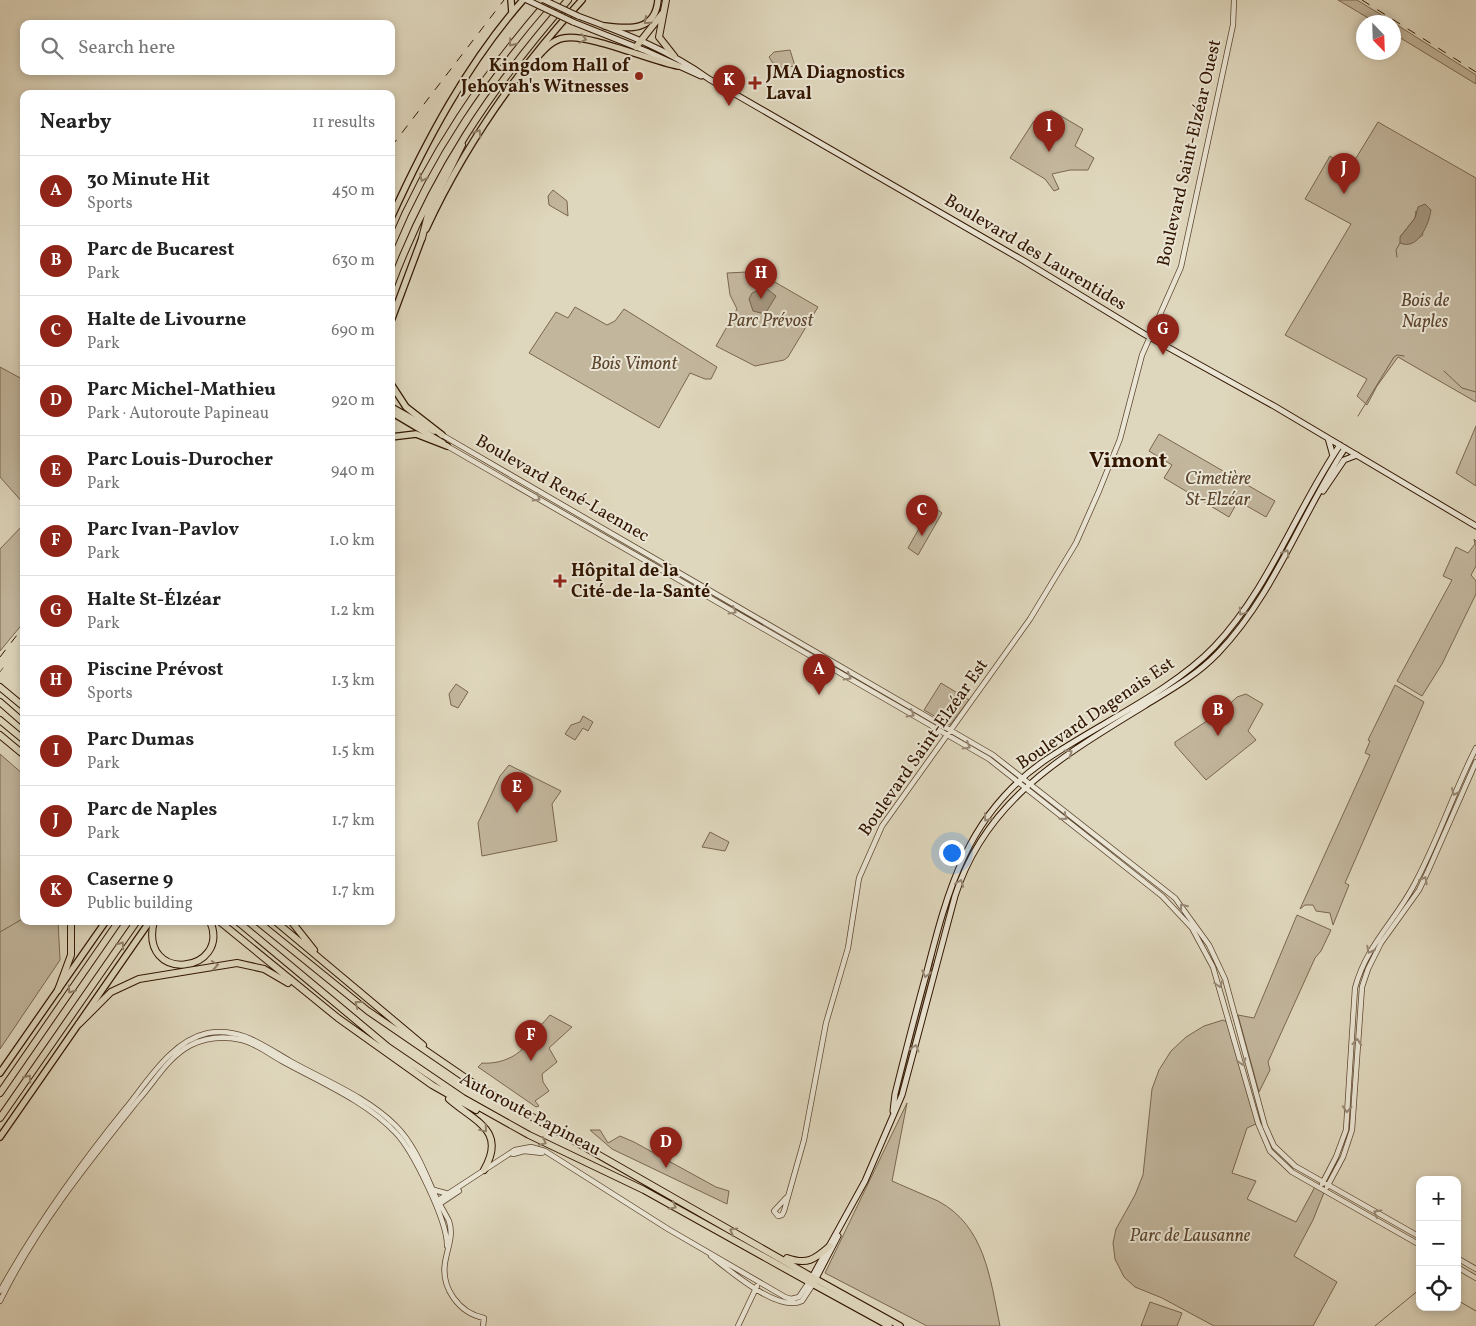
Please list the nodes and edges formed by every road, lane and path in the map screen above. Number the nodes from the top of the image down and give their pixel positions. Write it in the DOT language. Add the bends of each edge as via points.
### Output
graph roads {
  1 [pos="511,0"];
  2 [pos="544,0"];
  3 [pos="549,0"];
  4 [pos="568,0"];
  5 [pos="582,0"];
  6 [pos="658,0"];
  7 [pos="666,0"];
  8 [pos="1234,0"];
  9 [pos="523,2"];
  10 [pos="664,11"];
  11 [pos="512,13"];
  12 [pos="605,26"];
  13 [pos="641,40"];
  14 [pos="636,47"];
  15 [pos="674,56"];
  16 [pos="678,66"];
  17 [pos="518,77"];
  18 [pos="709,79"];
  19 [pos="479,111"];
  20 [pos="395,210"];
  21 [pos="395,238"];
  22 [pos="422,238"];
  23 [pos="395,276"];
  24 [pos="395,310"];
  25 [pos="1150,338"];
  26 [pos="395,390"];
  27 [pos="395,409"];
  28 [pos="395,414"];
  29 [pos="442,435"];
  30 [pos="395,437"];
  31 [pos="1328,438"];
  32 [pos="447,446"];
  33 [pos="1342,447"];
  34 [pos="1357,455"];
  35 [pos="1333,457"];
  36 [pos="1318,497"];
  37 [pos="1476,526"];
  38 [pos="1,688"];
  39 [pos="0,702"];
  40 [pos="20,704"];
  41 [pos="0,720"];
  42 [pos="20,720"];
  43 [pos="952,730"];
  44 [pos="0,735"];
  45 [pos="949,736"];
  46 [pos="20,737"];
  47 [pos="1476,748"];
  48 [pos="20,752"];
  49 [pos="1476,762"];
  50 [pos="1024,777"];
  51 [pos="1020,782"];
  52 [pos="1030,782"];
  53 [pos="1026,786"];
  54 [pos="71,925"];
  55 [pos="103,925"];
  56 [pos="116,925"];
  57 [pos="134,925"];
  58 [pos="147,925"];
  59 [pos="154,925"];
  60 [pos="211,925"];
  61 [pos="225,925"];
  62 [pos="242,925"];
  63 [pos="262,925"];
  64 [pos="280,925"];
  65 [pos="295,925"];
  66 [pos="332,969"];
  67 [pos="58,990"];
  68 [pos="325,1008"];
  69 [pos="79,1024"];
  70 [pos="23,1059"];
  71 [pos="0,1074"];
  72 [pos="462,1075"];
  73 [pos="432,1085"];
  74 [pos="0,1086"];
  75 [pos="0,1093"];
  76 [pos="893,1114"];
  77 [pos="0,1118"];
  78 [pos="508,1124"];
  79 [pos="0,1137"];
  80 [pos="563,1163"];
  81 [pos="484,1170"];
  82 [pos="1321,1185"];
  83 [pos="1328,1185"];
  84 [pos="434,1190"];
  85 [pos="1326,1190"];
  86 [pos="449,1194"];
  87 [pos="786,1198"];
  88 [pos="437,1203"];
  89 [pos="848,1214"];
  90 [pos="1416,1235"];
  91 [pos="1416,1243"];
  92 [pos="830,1246"];
  93 [pos="700,1248"];
  94 [pos="776,1255"];
  95 [pos="1461,1260"];
  96 [pos="1461,1269"];
  97 [pos="1476,1269"];
  98 [pos="1476,1278"];
  99 [pos="813,1280"];
  100 [pos="759,1283"];
  101 [pos="756,1288"];
  102 [pos="0,1291"];
  103 [pos="0,1301"];
  104 [pos="483,1326"];
  105 [pos="738,1326"];
  106 [pos="889,1326"];
  107 [pos="900,1326"];
  1 -- 11 [label="main road"];
  2 -- 12 [label="main road, Boulevard des Laurentides, bridge"];
  3 -- 21 [label="highway, one-way" via="494,66 457,120 423,178"];
  4 -- 19 [label="highway" via="517,59"];
  5 -- 17 [label="main road"];
  6 -- 12 [label="main road, one-way" via="653,15 640,26 628,29"];
  7 -- 10 [label="highway"];
  8 -- 25 [label="street, Boulevard Saint-Elzéar Ouest" via="1234,25 1181,266"];
  9 -- 11 [label="main road"];
  9 -- 14 [label="main road, Boulevard des Laurentides, bridge"];
  10 -- 13 [label="highway"];
  10 -- 15 [label="highway" via="659,37"];
  11 -- 20 [label="main road" via="486,44 466,76"];
  12 -- 13 [label="main road, Boulevard des Laurentides"];
  13 -- 14 [label="highway"];
  13 -- 15 [label="main road, Boulevard des Laurentides"];
  14 -- 16 [label="main road, Boulevard des Laurentides"];
  15 -- 18 [label="main road, Boulevard des Laurentides"];
  17 -- 16 [label="main road, one-way" via="552,43 567,37 608,45"];
  16 -- 18 [label="main road, Boulevard des Laurentides"];
  22 -- 17 [label="main road, one-way" via="461,161"];
  18 -- 25 [label="main road, Boulevard des Laurentides" via="1024,261"];
  19 -- 22 [label="highway" via="429,211"];
  19 -- 23 [label="highway" via="422,212"];
  22 -- 24 [label="main road"];
  25 -- 31 [label="main road, Boulevard des Laurentides"];
  25 -- 43 [label="street, Boulevard Saint-Elzéar Est" via="1140,362 1120,439 1075,544 1021,634"];
  26 -- 29 [label="main road" via="406,407"];
  27 -- 29 [label="main road"];
  28 -- 32 [label="main road"];
  29 -- 43 [label="street, Boulevard René-Laennec"];
  30 -- 32 [label="main road" via="416,434"];
  31 -- 33 [label="main road, Boulevard des Laurentides"];
  31 -- 35 [label="main road"];
  32 -- 45 [label="street, Boulevard René-Laennec, one-way"];
  33 -- 34 [label="main road, Boulevard des Laurentides"];
  33 -- 35 [label="main road, Boulevard Dagenais Est"];
  33 -- 36 [label="main road, Boulevard Dagenais Est"];
  34 -- 36 [label="main road" via="1343,461"];
  34 -- 37 [label="main road, Boulevard des Laurentides"];
  35 -- 50 [label="main road, Boulevard Dagenais Est, one-way" via="1247,604 1212,649 1171,681 1051,756"];
  52 -- 36 [label="main road, Boulevard Dagenais Est, one-way" via="1182,684 1213,658 1251,612"];
  38 -- 40 [label="highway"];
  39 -- 42 [label="highway"];
  41 -- 46 [label="highway"];
  43 -- 45 [label="street, Boulevard Saint-Elzéar Est"];
  43 -- 50 [label="street, Boulevard René-Laennec"];
  44 -- 48 [label="highway"];
  45 -- 51 [label="street, Boulevard René-Laennec, one-way"];
  45 -- 87 [label="street, Boulevard Saint-Elzéar Est" via="882,826 859,878 848,948 826,1023 804,1140"];
  47 -- 82 [label="street, one-way" via="1413,888 1360,969 1355,988 1346,1130"];
  83 -- 49 [label="street, one-way" via="1343,1157 1352,1130 1362,987 1368,969 1381,943 1428,872"];
  50 -- 51 [label="main road, Boulevard Dagenais Est"];
  50 -- 52 [label="street, Boulevard René-Laennec"];
  51 -- 53 [label="street, Boulevard René-Laennec"];
  51 -- 76 [label="main road, Boulevard Dagenais Est, one-way" via="979,829 950,887 895,1094"];
  52 -- 53 [label="main road, Boulevard Dagenais Est"];
  82 -- 52 [label="street, Boulevard René-Laennec, one-way" via="1286,1160 1270,1138 1225,979 1196,924 1175,898"];
  76 -- 53 [label="main road, Boulevard Dagenais Est, one-way" via="902,1095 961,878 987,830"];
  53 -- 82 [label="street, Boulevard René-Laennec, one-way" via="1164,898 1192,928 1217,976 1266,1143 1285,1167"];
  54 -- 67 [label="highway" via="71,958"];
  55 -- 67 [label="main road"];
  56 -- 70 [label="highway, one-way"];
  77 -- 57 [label="highway, one-way"];
  58 -- 69 [label="main road"];
  59 -- 60 [label="highway" via="152,937 156,951 168,962 182,966 198,961 207,952 213,936"];
  61 -- 68 [label="highway"];
  62 -- 78 [label="highway, Autoroute Papineau" via="395,1051 446,1087"];
  72 -- 63 [label="highway, Autoroute Papineau, one-way" via="368,1011"];
  64 -- 66 [label="highway"];
  65 -- 66 [label="highway"];
  66 -- 72 [label="highway" via="405,1032"];
  67 -- 71 [label="main road"];
  69 -- 68 [label="highway, one-way" via="106,995 131,981 230,963 268,970"];
  68 -- 73 [label="highway"];
  69 -- 79 [label="main road"];
  70 -- 74 [label="highway"];
  70 -- 75 [label="highway"];
  94 -- 72 [label="highway, Autoroute Papineau, one-way" via="537,1121"];
  73 -- 78 [label="highway" via="465,1105"];
  73 -- 81 [label="highway, one-way" via="488,1133 493,1151"];
  76 -- 89 [label="main road, Boulevard Dagenais Est" via="876,1159"];
  78 -- 99 [label="highway, Autoroute Papineau, one-way" via="644,1190"];
  80 -- 81 [label="street" via="541,1150 526,1147 513,1151"];
  80 -- 88 [label="street" via="536,1151 518,1152"];
  80 -- 93 [label="street"];
  81 -- 86 [label="street"];
  82 -- 83 [label="street, Boulevard René-Laennec"];
  82 -- 85 [label="street, Boulevard René-Laennec"];
  83 -- 85 [label="street"];
  90 -- 83 [label="street, Boulevard René-Laennec, one-way"];
  84 -- 86 [label="street"];
  84 -- 88 [label="street"];
  84 -- 102 [label="street" via="406,1138 378,1111 254,1039 231,1032 205,1034 190,1039 169,1056 96,1145 51,1206"];
  85 -- 91 [label="street, Boulevard René-Laennec"];
  86 -- 88 [label="street"];
  88 -- 103 [label="street" via="402,1141 379,1118 251,1043 210,1038 190,1045 174,1058 120,1122 55,1210"];
  88 -- 104 [label="street" via="451,1232 444,1274 450,1293 464,1308 484,1318"];
  89 -- 92 [label="main road, Boulevard Dagenais Est"];
  89 -- 99 [label="main road, Boulevard Dagenais Est" via="833,1248"];
  92 -- 94 [label="highway" via="807,1262"];
  92 -- 99 [label="main road, Boulevard Dagenais Est"];
  93 -- 100 [label="street"];
  93 -- 101 [label="street"];
  94 -- 99 [label="highway, Autoroute Papineau"];
  95 -- 97 [label="street"];
  96 -- 98 [label="street"];
  99 -- 100 [label="street" via="800,1296 791,1299"];
  99 -- 101 [label="street" via="805,1298 794,1304"];
  99 -- 106 [label="main road"];
  99 -- 107 [label="main road"];
  100 -- 101 [label="street"];
  101 -- 105 [label="street"];
}
